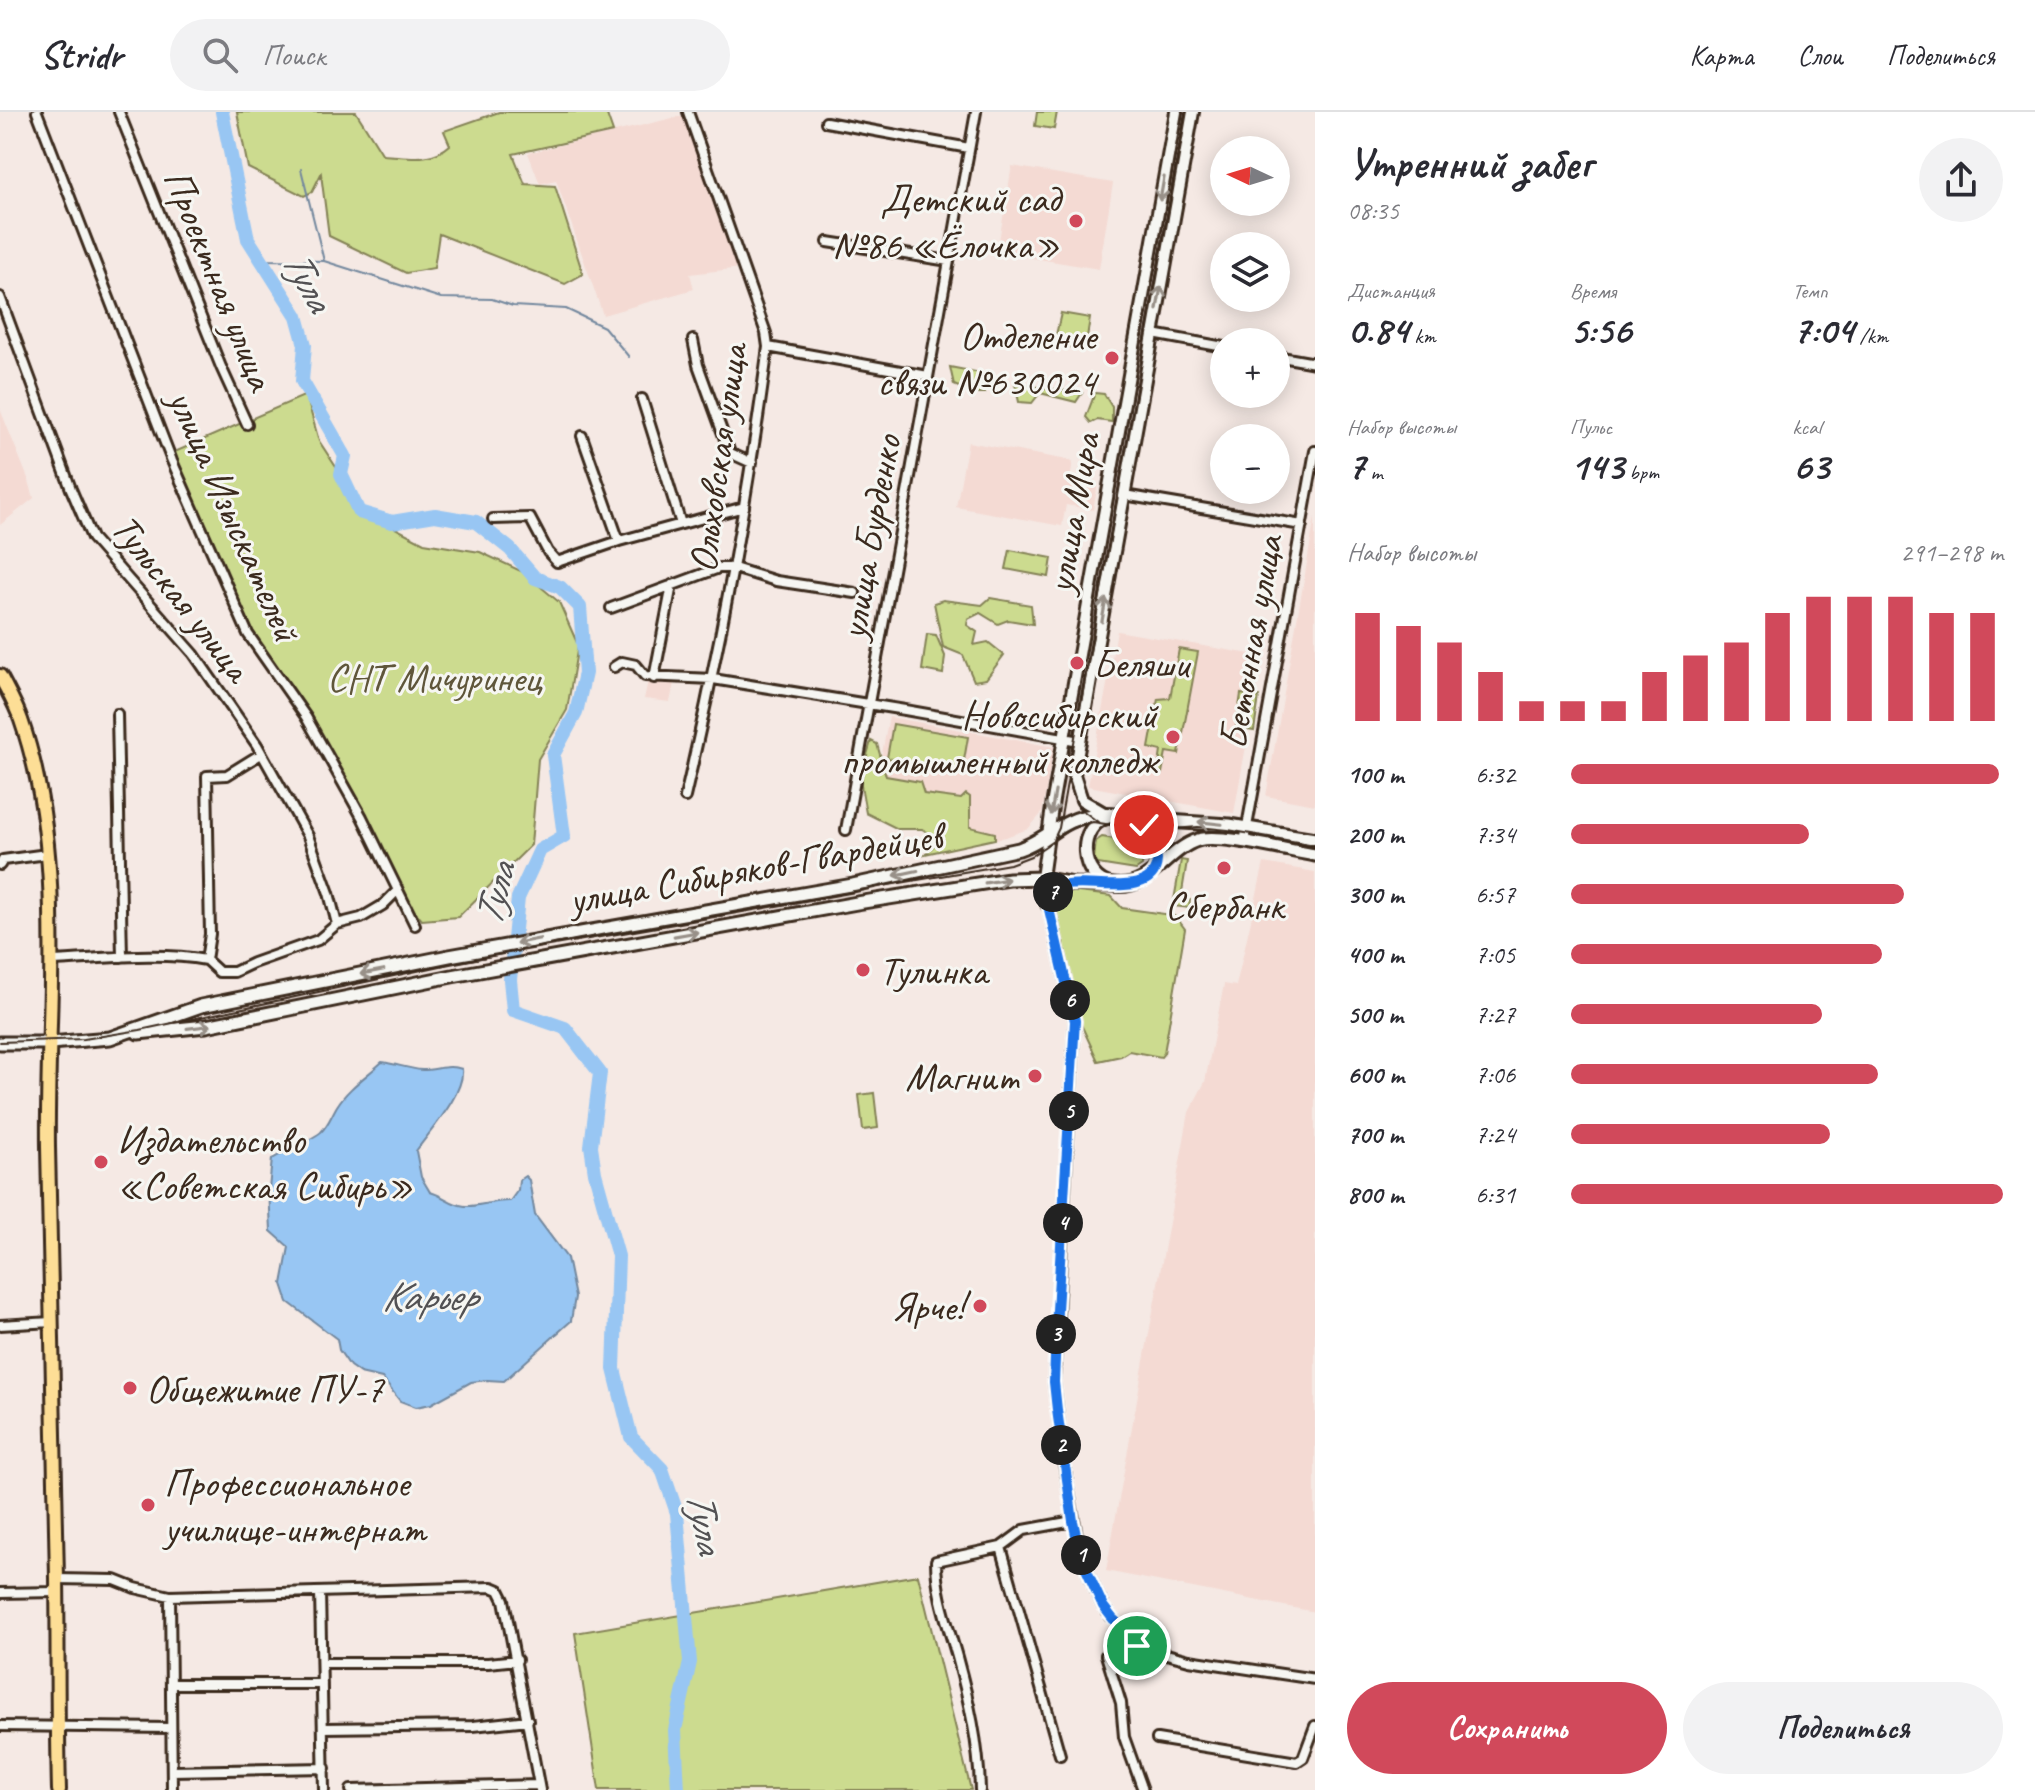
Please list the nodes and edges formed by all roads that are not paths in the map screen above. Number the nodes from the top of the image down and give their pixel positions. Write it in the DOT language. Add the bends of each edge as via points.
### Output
graph roads {
  1 [pos="37,112"];
  2 [pos="119,112"];
  3 [pos="688,112"];
  4 [pos="976,112"];
  5 [pos="1176,112"];
  6 [pos="1193,112"];
  7 [pos="826,122"];
  8 [pos="969,148"];
  9 [pos="828,242"];
  10 [pos="949,261"];
  11 [pos="0,297"];
  12 [pos="1153,334"];
  13 [pos="693,340"];
  14 [pos="1210,344"];
  15 [pos="768,347"];
  16 [pos="1290,359"];
  17 [pos="1315,363"];
  18 [pos="928,376"];
  19 [pos="642,399"];
  20 [pos="247,424"];
  21 [pos="582,436"];
  22 [pos="1315,451"];
  23 [pos="752,463"];
  24 [pos="1124,495"];
  25 [pos="744,507"];
  26 [pos="493,519"];
  27 [pos="681,524"];
  28 [pos="1302,525"];
  29 [pos="619,541"];
  30 [pos="734,568"];
  31 [pos="672,585"];
  32 [pos="855,593"];
  33 [pos="611,608"];
  34 [pos="614,667"];
  35 [pos="0,676"];
  36 [pos="654,678"];
  37 [pos="713,679"];
  38 [pos="869,704"];
  39 [pos="117,714"];
  40 [pos="1064,739"];
  41 [pos="1080,741"];
  42 [pos="261,754"];
  43 [pos="685,797"];
  44 [pos="1113,816"];
  45 [pos="1133,819"];
  46 [pos="1247,827"];
  47 [pos="846,830"];
  48 [pos="1047,836"];
  49 [pos="1315,839"];
  50 [pos="1244,843"];
  51 [pos="47,854"];
  52 [pos="1315,855"];
  53 [pos="0,865"];
  54 [pos="1156,869"];
  55 [pos="1042,878"];
  56 [pos="1074,884"];
  57 [pos="1111,885"];
  58 [pos="397,891"];
  59 [pos="1048,905"];
  60 [pos="337,924"];
  61 [pos="415,925"];
  62 [pos="122,957"];
  63 [pos="206,960"];
  64 [pos="51,961"];
  65 [pos="121,1035"];
  66 [pos="0,1043"];
  67 [pos="50,1043"];
  68 [pos="52,1322"];
  69 [pos="0,1325"];
  70 [pos="1073,1521"];
  71 [pos="1001,1547"];
  72 [pos="57,1586"];
  73 [pos="320,1592"];
  74 [pos="0,1593"];
  75 [pos="170,1596"];
  76 [pos="1140,1642"];
  77 [pos="1106,1655"];
  78 [pos="517,1660"];
  79 [pos="322,1663"];
  80 [pos="1111,1671"];
  81 [pos="1315,1679"];
  82 [pos="172,1684"];
  83 [pos="322,1684"];
  84 [pos="528,1720"];
  85 [pos="0,1726"];
  86 [pos="58,1726"];
  87 [pos="1315,1726"];
  88 [pos="170,1728"];
  89 [pos="324,1728"];
  90 [pos="1157,1739"];
  91 [pos="1060,1755"];
  92 [pos="325,1768"];
  93 [pos="172,1771"];
  94 [pos="539,1787"];
  95 [pos="59,1790"];
  96 [pos="172,1790"];
  97 [pos="324,1790"];
  98 [pos="351,1790"];
  99 [pos="980,1790"];
  100 [pos="1143,1790"];
  1 -- 58 [label="street, улица Изыскателей" via="172,461 248,634 306,717"];
  2 -- 20 [label="street, Проектная улица"];
  3 -- 15 [label="street, Ольховская улица"];
  4 -- 8 [label="street, улица Бурденко"];
  5 -- 40 [label="street, улица Мира, one-way"];
  12 -- 6 [label="street, улица Мира, one-way"];
  7 -- 8 [label="street"];
  8 -- 10 [label="street, улица Бурденко"];
  9 -- 10 [label="street"];
  10 -- 18 [label="street, улица Бурденко"];
  11 -- 42 [label="street, Тульская улица" via="92,538 194,654"];
  12 -- 14 [label="street"];
  12 -- 24 [label="street, улица Мира"];
  13 -- 23 [label="street" via="730,453"];
  15 -- 18 [label="street"];
  15 -- 23 [label="street, Ольховская улица"];
  16 -- 17 [label="street"];
  18 -- 38 [label="street, улица Бурденко"];
  19 -- 27 [label="street"];
  21 -- 29 [label="street"];
  22 -- 28 [label="street, Бетонная улица"];
  23 -- 25 [label="street, Ольховская улица"];
  24 -- 28 [label="street"];
  41 -- 24 [label="street, улица Мира, one-way"];
  25 -- 27 [label="street"];
  25 -- 30 [label="street, Ольховская улица"];
  26 -- 29 [label="street" via="530,518 557,562"];
  27 -- 29 [label="street"];
  28 -- 46 [label="street, Бетонная улица"];
  30 -- 31 [label="street"];
  30 -- 32 [label="street" via="776,581"];
  30 -- 37 [label="street, Ольховская улица"];
  31 -- 33 [label="street"];
  31 -- 36 [label="street"];
  34 -- 36 [label="street" via="622,662 636,665"];
  35 -- 51 [label="main road" via="21,717 33,761"];
  36 -- 37 [label="street"];
  37 -- 38 [label="street"];
  37 -- 43 [label="street, Ольховская улица"];
  38 -- 40 [label="street"];
  38 -- 47 [label="street, улица Бурденко"];
  39 -- 62 [label="street"];
  40 -- 41 [label="street"];
  40 -- 48 [label="street, улица Мира, one-way"];
  41 -- 44 [label="street" via="1074,775 1082,800"];
  42 -- 60 [label="street, Тульская улица" via="308,836"];
  42 -- 63 [label="street" via="227,775 207,776"];
  44 -- 45 [label="main road"];
  44 -- 48 [label="main road, улица Сибиряков-Гвардейцев" via="1082,817"];
  44 -- 57 [label="main road" via="1098,822 1087,836 1085,850 1088,867 1098,880"];
  46 -- 45 [label="main road, one-way"];
  45 -- 54 [label="main road" via="1152,835"];
  46 -- 49 [label="main road"];
  46 -- 50 [label="street, Бетонная улица"];
  48 -- 55 [label="street, улица Мира"];
  48 -- 65 [label="main road, улица Сибиряков-Гвардейцев, one-way" via="1019,849 853,885 201,1006"];
  50 -- 52 [label="main road"];
  50 -- 54 [label="main road" via="1199,839"];
  51 -- 53 [label="street" via="3,860"];
  51 -- 64 [label="main road"];
  54 -- 57 [label="main road" via="1138,882"];
  55 -- 56 [label="main road, улица Сибиряков-Гвардейцев"];
  55 -- 59 [label="street"];
  65 -- 55 [label="main road, улица Сибиряков-Гвардейцев, one-way" via="206,1026 887,898"];
  56 -- 57 [label="main road, улица Сибиряков-Гвардейцев"];
  56 -- 59 [label="main road" via="1052,892"];
  58 -- 60 [label="street" via="361,918"];
  58 -- 61 [label="street, улица Изыскателей"];
  59 -- 70 [label="street" via="1075,1021 1054,1382"];
  60 -- 63 [label="street" via="318,940 234,972 219,972"];
  62 -- 63 [label="street"];
  62 -- 64 [label="street"];
  64 -- 67 [label="main road"];
  65 -- 67 [label="main road, улица Сибиряков-Гвардейцев"];
  66 -- 67 [label="main road, улица Сибиряков-Гвардейцев"];
  67 -- 68 [label="main road"];
  68 -- 69 [label="street"];
  68 -- 72 [label="main road"];
  70 -- 71 [label="street" via="1024,1530"];
  70 -- 76 [label="street" via="1081,1558 1103,1606"];
  71 -- 91 [label="street"];
  71 -- 99 [label="street" via="936,1561 936,1583 967,1693"];
  72 -- 74 [label="street"];
  72 -- 75 [label="street" via="115,1580"];
  72 -- 86 [label="main road"];
  73 -- 75 [label="street"];
  73 -- 78 [label="street" via="492,1587 504,1600"];
  73 -- 79 [label="street"];
  75 -- 82 [label="street"];
  76 -- 80 [label="street"];
  76 -- 81 [label="street" via="1189,1660"];
  77 -- 80 [label="street"];
  78 -- 79 [label="street"];
  78 -- 84 [label="street"];
  79 -- 83 [label="street"];
  80 -- 100 [label="street" via="1124,1737"];
  82 -- 83 [label="street"];
  82 -- 88 [label="street"];
  83 -- 89 [label="street"];
  84 -- 89 [label="street"];
  84 -- 94 [label="street"];
  85 -- 86 [label="street"];
  86 -- 88 [label="street"];
  86 -- 95 [label="main road"];
  87 -- 90 [label="street" via="1297,1762"];
  88 -- 93 [label="street"];
  89 -- 92 [label="street"];
  92 -- 93 [label="street"];
  92 -- 97 [label="street"];
  93 -- 96 [label="street"];
  94 -- 98 [label="street"];
}
